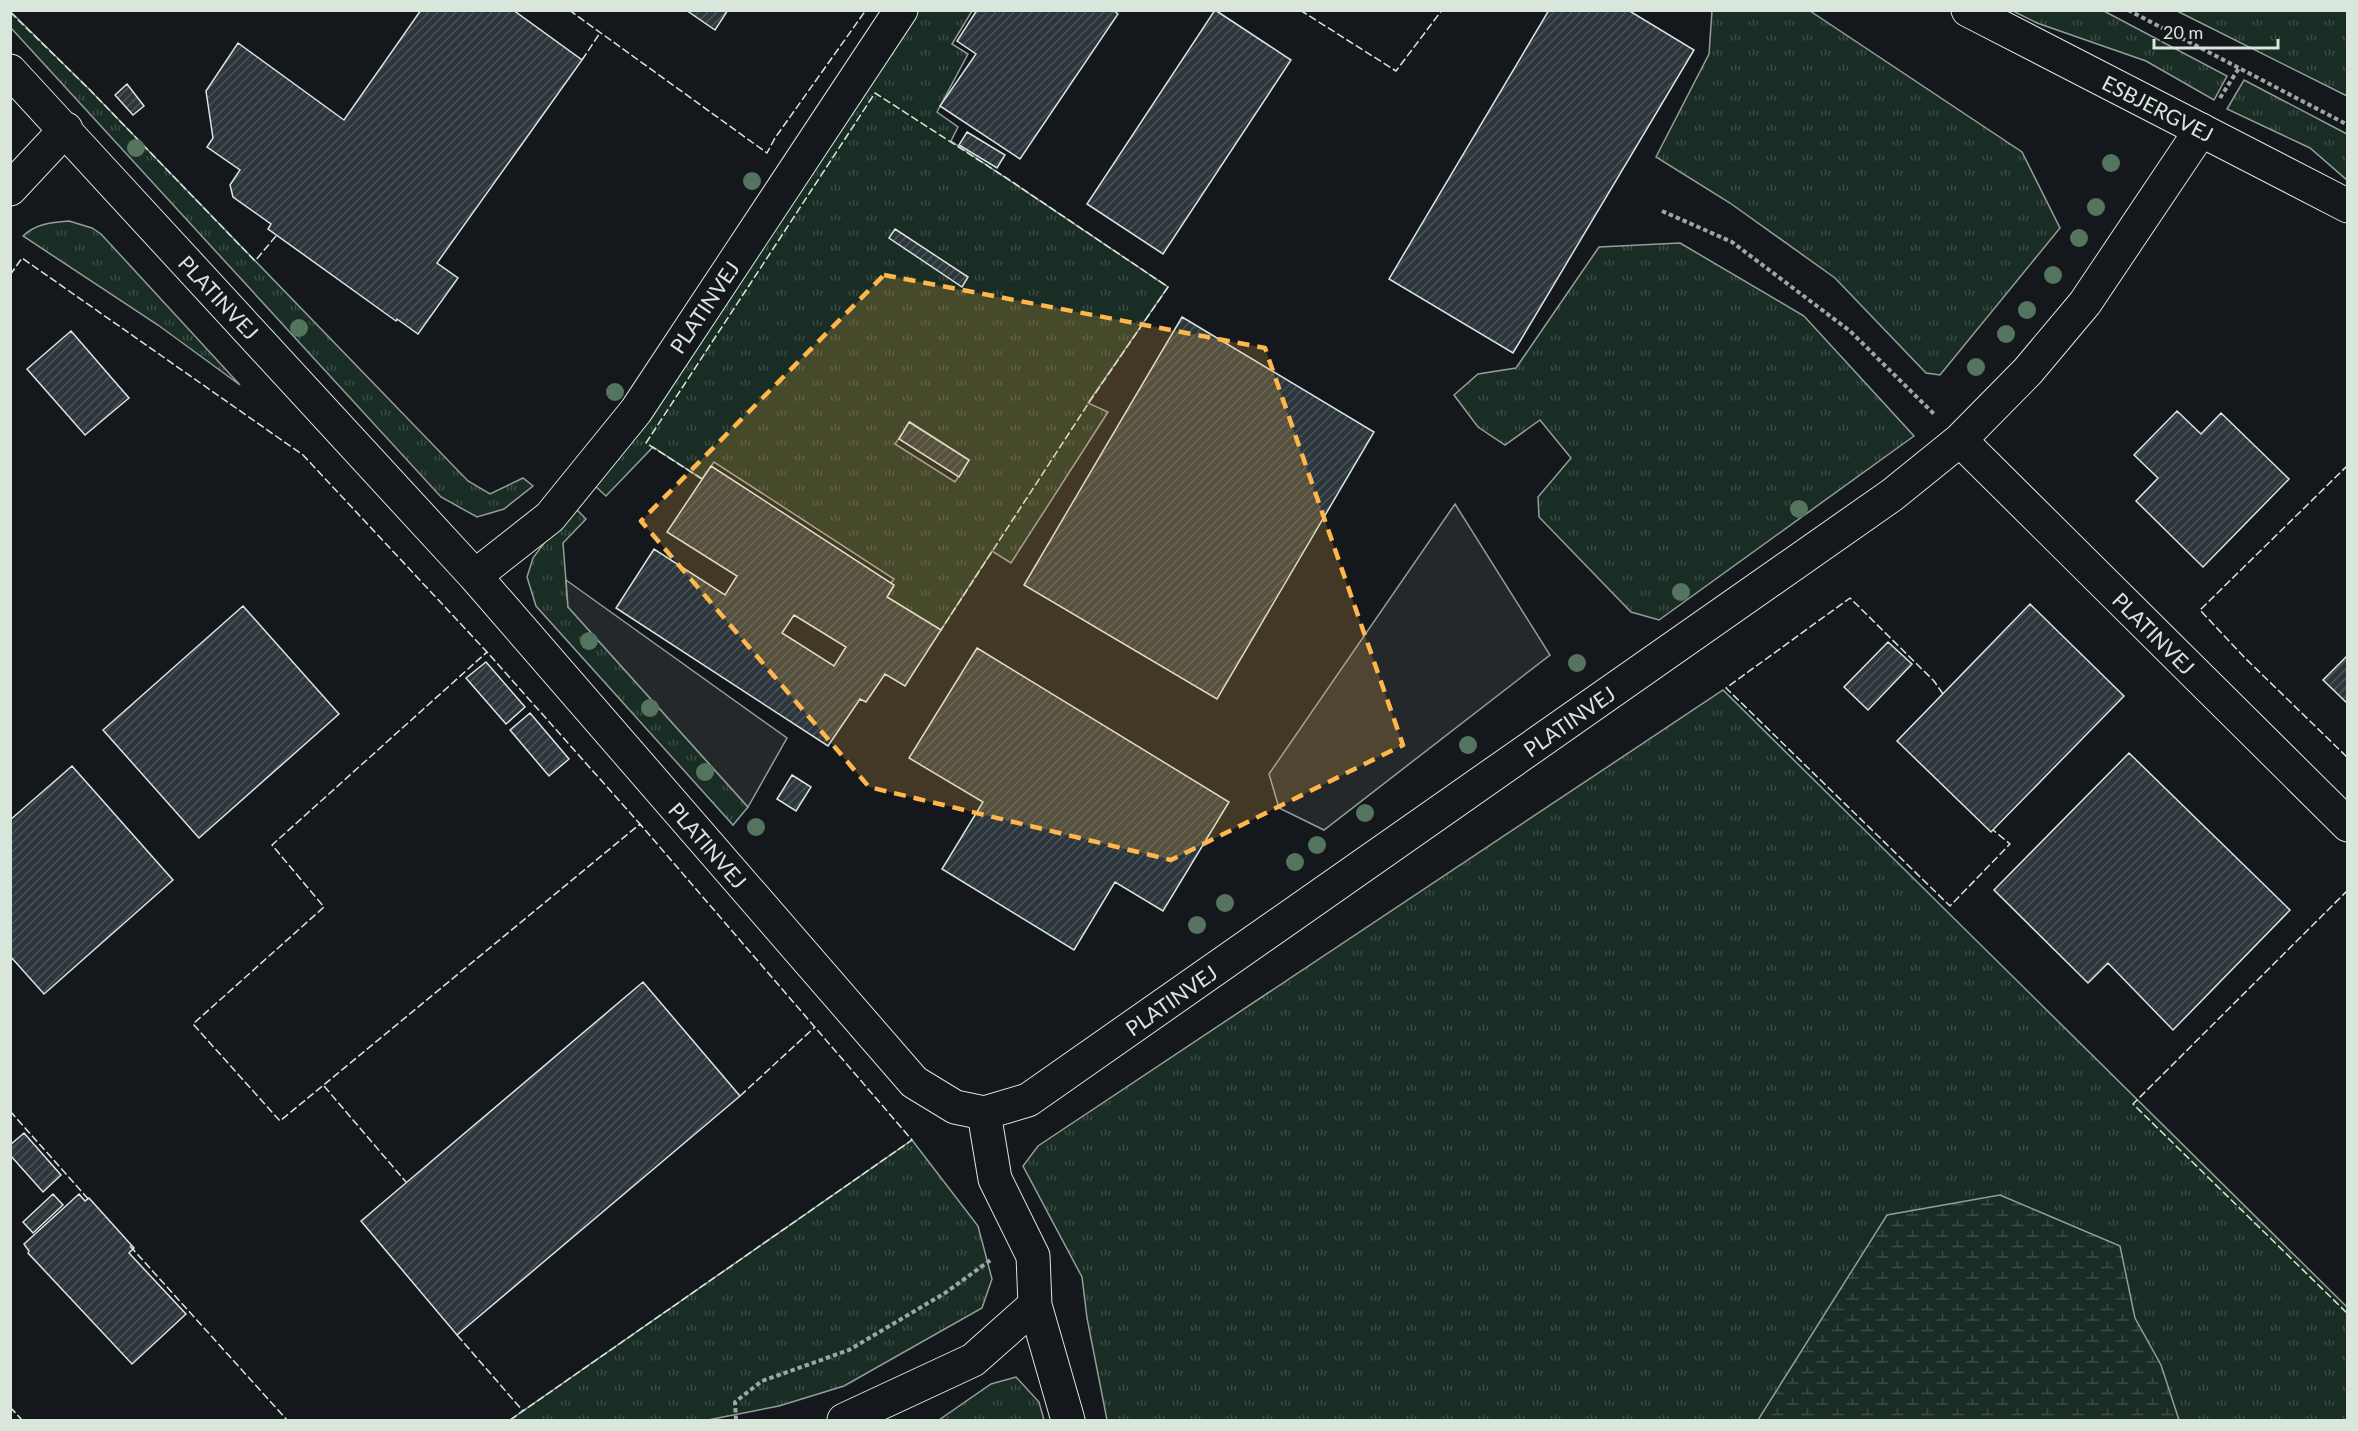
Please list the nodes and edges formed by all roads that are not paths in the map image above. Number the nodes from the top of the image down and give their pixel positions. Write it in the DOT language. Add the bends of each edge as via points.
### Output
graph roads {
  1 [pos="901,10"];
  2 [pos="1968,10"];
  3 [pos="10,71"];
  4 [pos="66,129"];
  5 [pos="2201,130"];
  6 [pos="10,189"];
  7 [pos="2348,206"];
  8 [pos="1960,440"];
  9 [pos="475,576"];
  10 [pos="2348,825"];
  11 [pos="984,1113"];
  12 [pos="1035,1305"];
  13 [pos="844,1420"];
  14 [pos="1068,1420"];
  1 -- 9 [label="street, PLATINVEJ" via="636,411 550,517"];
  2 -- 5 [label="street, ESBJERGVEJ"];
  3 -- 4 [label="street, PLATINVEJ"];
  4 -- 6 [label="street"];
  4 -- 9 [label="street, PLATINVEJ"];
  5 -- 7 [label="street, ESBJERGVEJ"];
  5 -- 8 [label="street, PLATINVEJ" via="2085,303 2028,371"];
  8 -- 10 [label="street, PLATINVEJ"];
  8 -- 11 [label="street, PLATINVEJ" via="1882,501 1028,1100"];
  9 -- 11 [label="street, PLATINVEJ" via="914,1082 955,1107"];
  11 -- 12 [label="street" via="995,1179 1033,1256"];
  12 -- 13 [label="street" via="973,1360"];
  12 -- 14 [label="street"];
}
